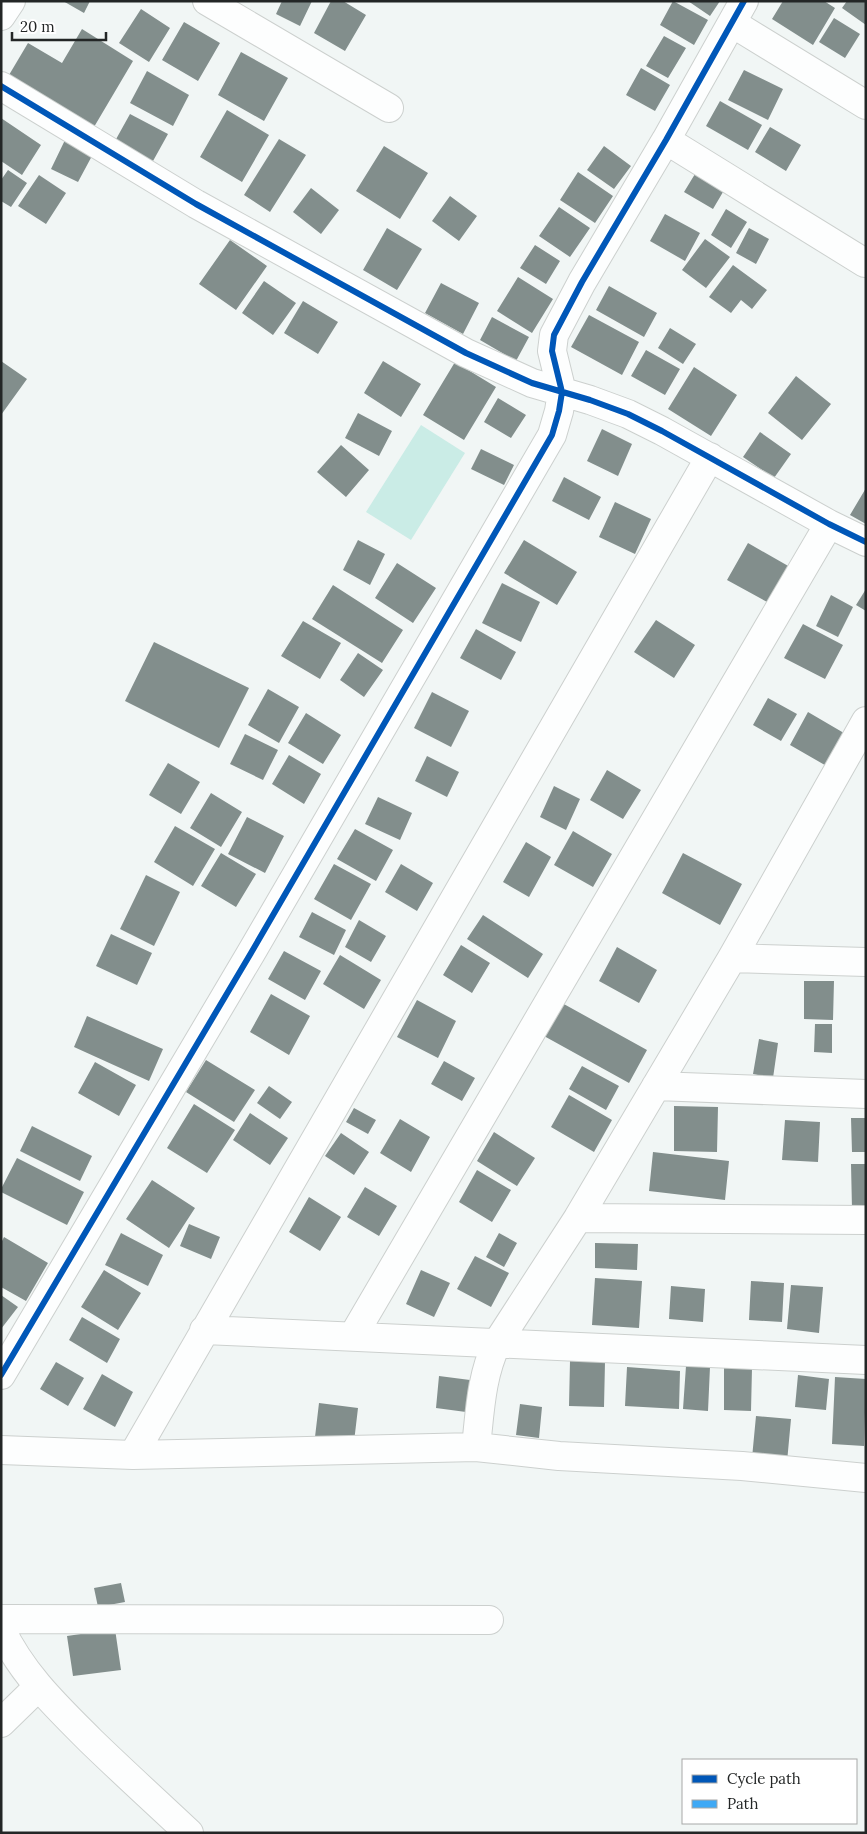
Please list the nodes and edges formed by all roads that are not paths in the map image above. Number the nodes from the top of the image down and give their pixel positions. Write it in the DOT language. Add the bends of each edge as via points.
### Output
graph roads {
  1 [pos="11,1"];
  2 [pos="207,1"];
  3 [pos="738,12"];
  4 [pos="1,16"];
  5 [pos="1,86"];
  6 [pos="866,105"];
  7 [pos="389,108"];
  8 [pos="666,140"];
  9 [pos="865,262"];
  10 [pos="562,392"];
  11 [pos="710,457"];
  12 [pos="829,524"];
  13 [pos="866,542"];
  14 [pos="866,721"];
  15 [pos="732,958"];
  16 [pos="866,962"];
  17 [pos="656,1086"];
  18 [pos="866,1094"];
  19 [pos="578,1218"];
  20 [pos="866,1220"];
  21 [pos="204,1330"];
  22 [pos="353,1336"];
  23 [pos="497,1343"];
  24 [pos="866,1360"];
  25 [pos="1,1375"];
  26 [pos="476,1447"];
  27 [pos="2,1451"];
  28 [pos="133,1455"];
  29 [pos="866,1478"];
  30 [pos="1,1619"];
  31 [pos="489,1620"];
  32 [pos="1,1629"];
  33 [pos="38,1687"];
  34 [pos="1,1723"];
  35 [pos="188,1833"];
  1 -- 4 [label="street"];
  2 -- 7 [label="street"];
  3 -- 6 [label="street"];
  3 -- 8 [label="street"];
  5 -- 10 [label="street" via="196,204 396,315 466,353 532,383"];
  8 -- 9 [label="street"];
  8 -- 10 [label="street" via="554,336 552,351"];
  10 -- 11 [label="street" via="628,414"];
  10 -- 25 [label="street" via="552,435 246,962"];
  11 -- 12 [label="street"];
  11 -- 21 [label="street"];
  12 -- 13 [label="street"];
  12 -- 22 [label="street"];
  14 -- 15 [label="street"];
  15 -- 16 [label="street"];
  15 -- 17 [label="street"];
  17 -- 18 [label="street"];
  17 -- 19 [label="street"];
  19 -- 20 [label="street"];
  19 -- 23 [label="street"];
  21 -- 22 [label="street"];
  21 -- 28 [label="street"];
  22 -- 23 [label="street"];
  23 -- 24 [label="street"];
  23 -- 26 [label="street" via="482,1384"];
  26 -- 28 [label="street"];
  26 -- 29 [label="street"];
  27 -- 28 [label="street"];
  30 -- 31 [label="street"];
  32 -- 33 [label="street" via="18,1662"];
  33 -- 34 [label="street"];
  33 -- 35 [label="street"];
}
